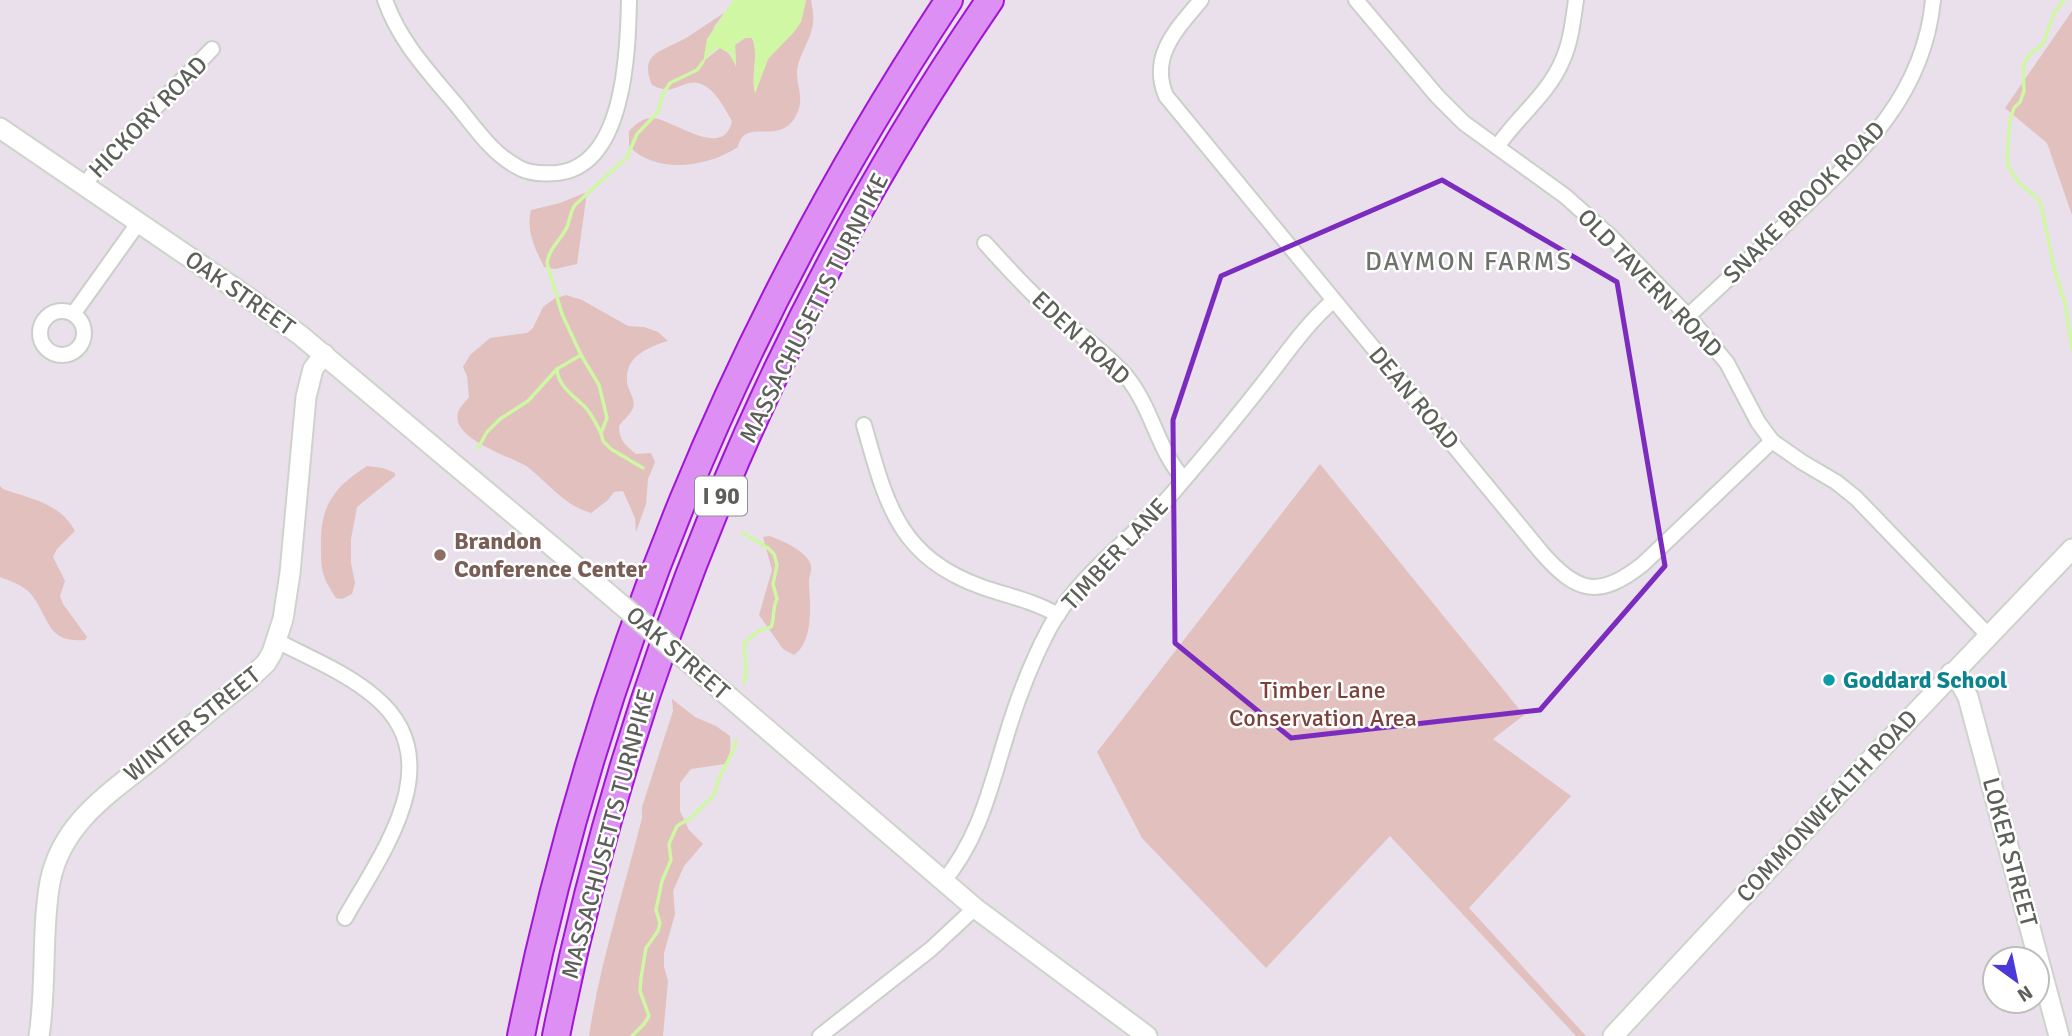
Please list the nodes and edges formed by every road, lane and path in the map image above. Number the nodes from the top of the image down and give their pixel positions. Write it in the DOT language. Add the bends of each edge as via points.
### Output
graph roads {
  1 [pos="385,0"];
  2 [pos="629,0"];
  3 [pos="949,0"];
  4 [pos="990,0"];
  5 [pos="1200,0"];
  6 [pos="1356,0"];
  7 [pos="1576,0"];
  8 [pos="1933,0"];
  9 [pos="212,49"];
  10 [pos="0,128"];
  11 [pos="1497,147"];
  12 [pos="84,185"];
  13 [pos="139,222"];
  14 [pos="985,243"];
  15 [pos="1333,301"];
  16 [pos="74,313"];
  17 [pos="1688,316"];
  18 [pos="324,354"];
  19 [pos="864,425"];
  20 [pos="1772,441"];
  21 [pos="1184,479"];
  22 [pos="2072,549"];
  23 [pos="1058,615"];
  24 [pos="1988,635"];
  25 [pos="277,641"];
  26 [pos="1951,673"];
  27 [pos="943,881"];
  28 [pos="975,908"];
  29 [pos="345,918"];
  30 [pos="39,1036"];
  31 [pos="521,1036"];
  32 [pos="556,1036"];
  33 [pos="820,1036"];
  34 [pos="1147,1036"];
  35 [pos="1613,1036"];
  36 [pos="2059,1036"];
  1 -- 2 [label="street" via="403,39 485,139 517,167 547,174 577,167 608,132 627,58"];
  3 -- 31 [label="highway, MASSACHUSETTS TURNPIKE / I 90" via="879,109 795,258 688,485 642,601 589,764"];
  4 -- 32 [label="highway, MASSACHUSETTS TURNPIKE / I 90" via="839,249 722,494 636,727 592,880"];
  5 -- 15 [label="street, DEAN ROAD" via="1162,57 1160,75 1166,96"];
  6 -- 11 [label="street, OLD TAVERN ROAD" via="1450,110"];
  7 -- 11 [label="street" via="1559,68"];
  8 -- 17 [label="street, SNAKE BROOK ROAD" via="1911,79 1878,132"];
  9 -- 12 [label="street, HICKORY ROAD"];
  10 -- 12 [label="main road, OAK STREET"];
  11 -- 17 [label="street, OLD TAVERN ROAD" via="1598,225"];
  12 -- 13 [label="main road, OAK STREET"];
  13 -- 16 [label="street"];
  13 -- 18 [label="main road, OAK STREET"];
  14 -- 21 [label="street, EDEN ROAD" via="1030,291 1126,376"];
  15 -- 20 [label="street, DEAN ROAD" via="1542,553 1573,583 1601,587 1633,572"];
  15 -- 21 [label="street, TIMBER LANE"];
  17 -- 20 [label="street, OLD TAVERN ROAD" via="1727,363"];
  18 -- 25 [label="main road, WINTER STREET" via="311,375 304,407 290,573"];
  18 -- 27 [label="main road, OAK STREET, bridge"];
  19 -- 23 [label="street" via="888,502 921,553 958,577"];
  20 -- 24 [label="street, OLD TAVERN ROAD" via="1862,502"];
  21 -- 23 [label="street, TIMBER LANE" via="1087,576"];
  22 -- 24 [label="main road, COMMONWEALTH ROAD"];
  23 -- 27 [label="street, TIMBER LANE" via="1016,707 977,830"];
  24 -- 26 [label="main road, COMMONWEALTH ROAD"];
  25 -- 29 [label="street" via="377,699 399,727 407,752 410,777 402,813"];
  25 -- 30 [label="main road, WINTER STREET" via="258,670 104,795 66,839 53,870 47,903"];
  26 -- 35 [label="main road, COMMONWEALTH ROAD"];
  26 -- 36 [label="main road, LOKER STREET" via="1968,698"];
  27 -- 28 [label="main road, OAK STREET"];
  28 -- 33 [label="street" via="931,949"];
  28 -- 34 [label="main road, OAK STREET"];
}
